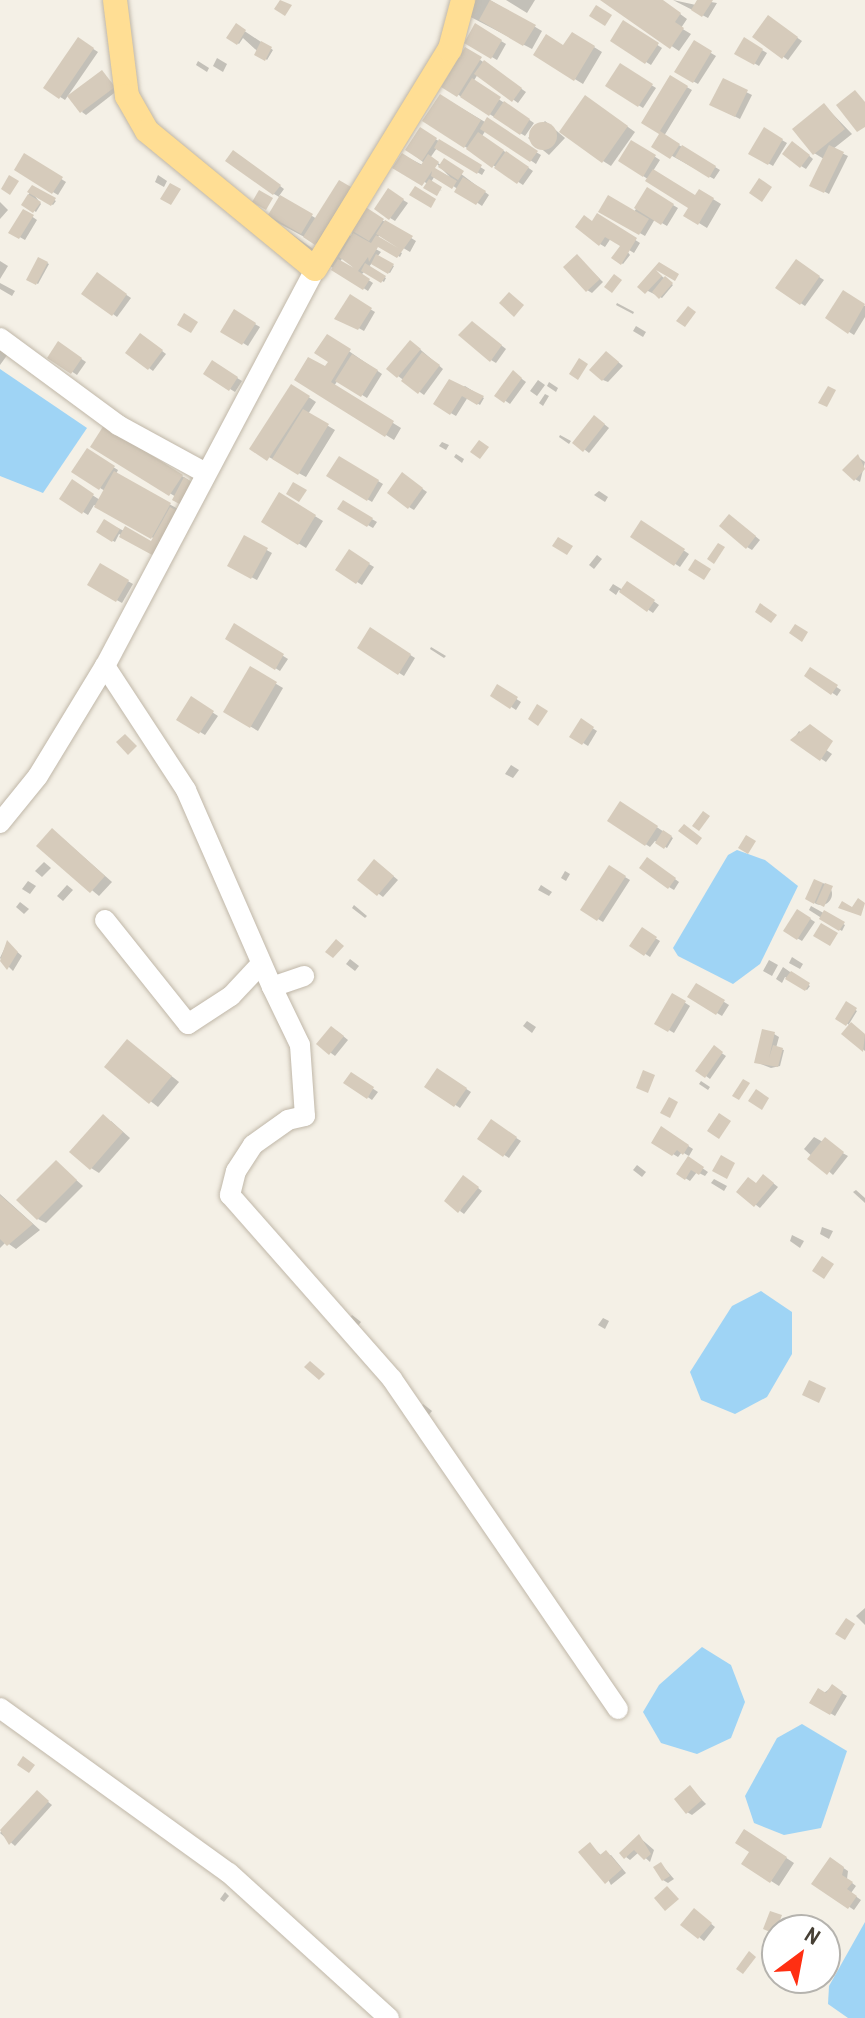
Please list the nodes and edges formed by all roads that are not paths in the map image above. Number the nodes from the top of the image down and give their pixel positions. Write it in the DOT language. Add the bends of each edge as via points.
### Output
graph roads {
  1 [pos="115,0"];
  2 [pos="463,0"];
  3 [pos="315,269"];
  4 [pos="0,338"];
  5 [pos="204,472"];
  6 [pos="105,666"];
  7 [pos="0,823"];
  8 [pos="105,920"];
  9 [pos="260,965"];
  10 [pos="304,976"];
  11 [pos="272,987"];
  12 [pos="0,1708"];
  13 [pos="618,1709"];
  14 [pos="389,2018"];
  1 -- 3 [label="main road" via="127,96 147,131"];
  2 -- 3 [label="main road" via="450,49"];
  3 -- 5 [label="street"];
  4 -- 5 [label="street" via="118,425"];
  5 -- 6 [label="street"];
  6 -- 7 [label="street" via="38,776"];
  6 -- 9 [label="street" via="186,790"];
  8 -- 9 [label="street" via="188,1024 231,996"];
  9 -- 11 [label="street"];
  10 -- 11 [label="street"];
  11 -- 13 [label="street" via="300,1045 305,1116 288,1120 253,1145 236,1171 230,1195 392,1379"];
  12 -- 14 [label="street" via="229,1873"];
}
